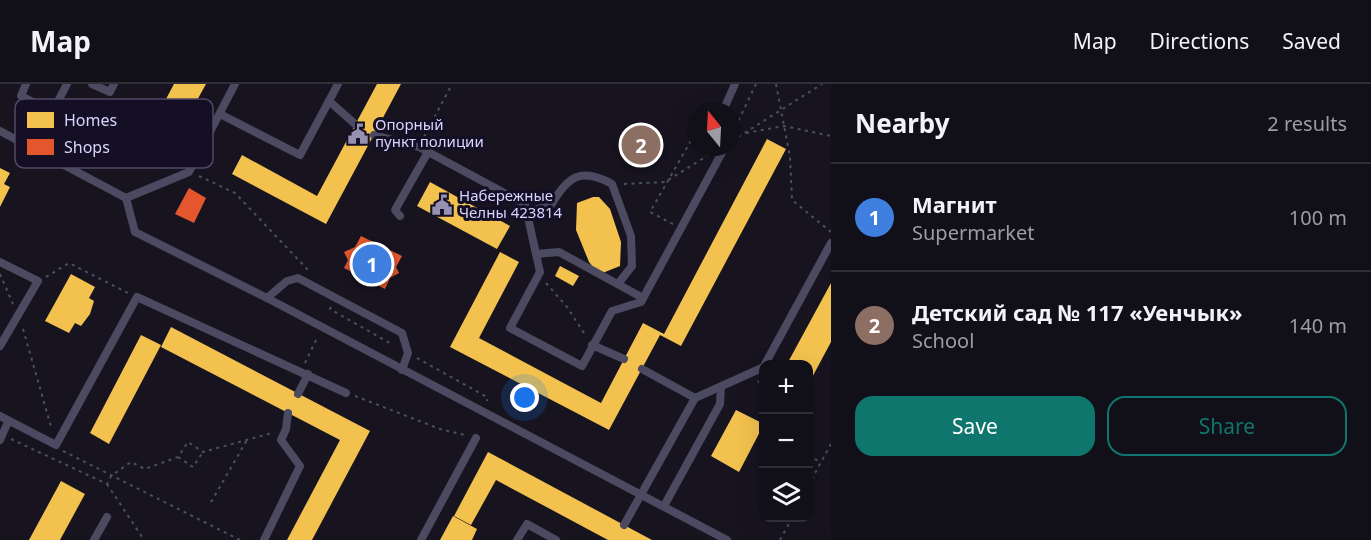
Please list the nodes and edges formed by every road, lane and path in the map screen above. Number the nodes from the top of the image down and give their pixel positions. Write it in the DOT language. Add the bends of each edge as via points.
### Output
graph roads {
  1 [pos="26,84"];
  2 [pos="67,84"];
  3 [pos="92,84"];
  4 [pos="114,84"];
  5 [pos="235,84"];
  6 [pos="338,84"];
  7 [pos="452,84"];
  8 [pos="735,84"];
  9 [pos="756,84"];
  10 [pos="776,84"];
  11 [pos="822,84"];
  12 [pos="27,99"];
  13 [pos="59,99"];
  14 [pos="329,101"];
  15 [pos="727,102"];
  16 [pos="781,110"];
  17 [pos="220,114"];
  18 [pos="741,115"];
  19 [pos="355,124"];
  20 [pos="213,126"];
  21 [pos="784,126"];
  22 [pos="0,131"];
  23 [pos="744,134"];
  24 [pos="374,135"];
  25 [pos="741,136"];
  26 [pos="831,136"];
  27 [pos="15,139"];
  28 [pos="419,147"];
  29 [pos="687,147"];
  30 [pos="428,152"];
  31 [pos="708,156"];
  32 [pos="720,156"];
  33 [pos="70,168"];
  34 [pos="191,168"];
  35 [pos="189,172"];
  36 [pos="668,180"];
  37 [pos="612,184"];
  38 [pos="126,198"];
  39 [pos="527,212"];
  40 [pos="400,216"];
  41 [pos="681,229"];
  42 [pos="831,232"];
  43 [pos="831,243"];
  44 [pos="536,254"];
  45 [pos="0,262"];
  46 [pos="0,274"];
  47 [pos="312,274"];
  48 [pos="538,274"];
  49 [pos="38,281"];
  50 [pos="618,284"];
  51 [pos="137,297"];
  52 [pos="267,298"];
  53 [pos="335,298"];
  54 [pos="643,298"];
  55 [pos="330,309"];
  56 [pos="18,315"];
  57 [pos="321,328"];
  58 [pos="592,345"];
  59 [pos="0,346"];
  60 [pos="408,353"];
  61 [pos="624,359"];
  62 [pos="767,360"];
  63 [pos="759,368"];
  64 [pos="642,369"];
  65 [pos="402,370"];
  66 [pos="305,372"];
  67 [pos="721,387"];
  68 [pos="346,393"];
  69 [pos="298,394"];
  70 [pos="695,398"];
  71 [pos="288,413"];
  72 [pos="0,416"];
  73 [pos="487,416"];
  74 [pos="8,422"];
  75 [pos="286,429"];
  76 [pos="1,438"];
  77 [pos="476,438"];
  78 [pos="247,440"];
  79 [pos="831,444"];
  80 [pos="56,445"];
  81 [pos="203,452"];
  82 [pos="178,457"];
  83 [pos="813,458"];
  84 [pos="822,462"];
  85 [pos="111,476"];
  86 [pos="813,477"];
  87 [pos="107,484"];
  88 [pos="642,494"];
  89 [pos="211,502"];
  90 [pos="664,506"];
  91 [pos="107,517"];
  92 [pos="790,522"];
  93 [pos="624,525"];
  94 [pos="93,540"];
  95 [pos="144,540"];
  96 [pos="240,540"];
  97 [pos="264,540"];
  98 [pos="421,540"];
  99 [pos="517,540"];
  100 [pos="556,540"];
  101 [pos="727,540"];
  102 [pos="780,540"];
  1 -- 12 [label="lane" via="21,96"];
  2 -- 13 [label="lane"];
  3 -- 4 [label="lane" via="110,92"];
  5 -- 17 [label="lane"];
  6 -- 14 [label="lane"];
  7 -- 28 [label="path"];
  8 -- 15 [label="lane"];
  9 -- 18 [label="path"];
  10 -- 16 [label="path"];
  11 -- 16 [label="path"];
  14 -- 17 [label="lane" via="300,155"];
  14 -- 19 [label="lane"];
  16 -- 21 [label="path"];
  16 -- 23 [label="path"];
  17 -- 20 [label="lane"];
  21 -- 23 [label="path"];
  21 -- 26 [label="path"];
  21 -- 42 [label="path" via="792,200"];
  22 -- 27 [label="lane"];
  23 -- 25 [label="path"];
  24 -- 28 [label="lane"];
  28 -- 30 [label="lane"];
  29 -- 36 [label="path"];
  30 -- 39 [label="lane" via="525,204"];
  30 -- 40 [label="lane" via="395,210"];
  31 -- 36 [label="path"];
  32 -- 41 [label="lane"];
  33 -- 38 [label="lane"];
  34 -- 35 [label="lane"];
  35 -- 38 [label="lane"];
  35 -- 47 [label="path" via="235,193"];
  36 -- 37 [label="path"];
  36 -- 41 [label="path" via="650,212"];
  37 -- 39 [label="lane" via="588,174 576,177 562,186 551,205"];
  37 -- 50 [label="lane" via="631,236 632,266"];
  38 -- 52 [label="lane" via="135,232"];
  39 -- 44 [label="lane"];
  41 -- 54 [label="lane"];
  43 -- 62 [label="lane"];
  44 -- 48 [label="lane"];
  44 -- 50 [label="lane" via="559,252"];
  45 -- 49 [label="lane"];
  46 -- 56 [label="path"];
  48 -- 58 [label="path" via="567,306"];
  48 -- 58 [label="lane" via="510,328 582,366"];
  49 -- 51 [label="path" via="69,263"];
  49 -- 56 [label="lane"];
  50 -- 54 [label="lane"];
  51 -- 66 [label="lane"];
  51 -- 80 [label="lane"];
  52 -- 53 [label="lane" via="287,281 298,278"];
  52 -- 57 [label="lane"];
  53 -- 55 [label="path"];
  53 -- 60 [label="lane" via="402,333"];
  54 -- 58 [label="lane" via="612,311"];
  55 -- 57 [label="path"];
  55 -- 60 [label="path"];
  56 -- 59 [label="lane"];
  56 -- 80 [label="path"];
  57 -- 65 [label="lane"];
  57 -- 66 [label="path"];
  58 -- 61 [label="lane"];
  60 -- 65 [label="lane"];
  60 -- 73 [label="path" via="487,397"];
  63 -- 67 [label="lane"];
  64 -- 70 [label="lane"];
  65 -- 73 [label="lane"];
  66 -- 68 [label="lane"];
  66 -- 69 [label="lane"];
  67 -- 70 [label="lane"];
  67 -- 90 [label="lane" via="720,404"];
  68 -- 77 [label="path" via="440,429"];
  70 -- 88 [label="lane"];
  71 -- 75 [label="lane"];
  72 -- 74 [label="lane"];
  73 -- 88 [label="lane"];
  74 -- 76 [label="lane"];
  74 -- 80 [label="lane"];
  75 -- 78 [label="path"];
  75 -- 97 [label="lane" via="280,440 300,466"];
  76 -- 87 [label="path"];
  77 -- 98 [label="lane"];
  78 -- 81 [label="path"];
  78 -- 89 [label="path"];
  79 -- 84 [label="path"];
  80 -- 85 [label="path"];
  81 -- 82 [label="path" via="193,467"];
  81 -- 82 [label="path" via="188,442"];
  82 -- 85 [label="path" via="145,469 131,462"];
  83 -- 84 [label="path"];
  84 -- 86 [label="path"];
  85 -- 87 [label="path"];
  85 -- 96 [label="path"];
  87 -- 95 [label="path"];
  88 -- 90 [label="lane"];
  88 -- 93 [label="lane"];
  90 -- 101 [label="lane"];
  91 -- 94 [label="lane"];
  92 -- 102 [label="path"];
  99 -- 100 [label="lane" via="527,524"];
}
